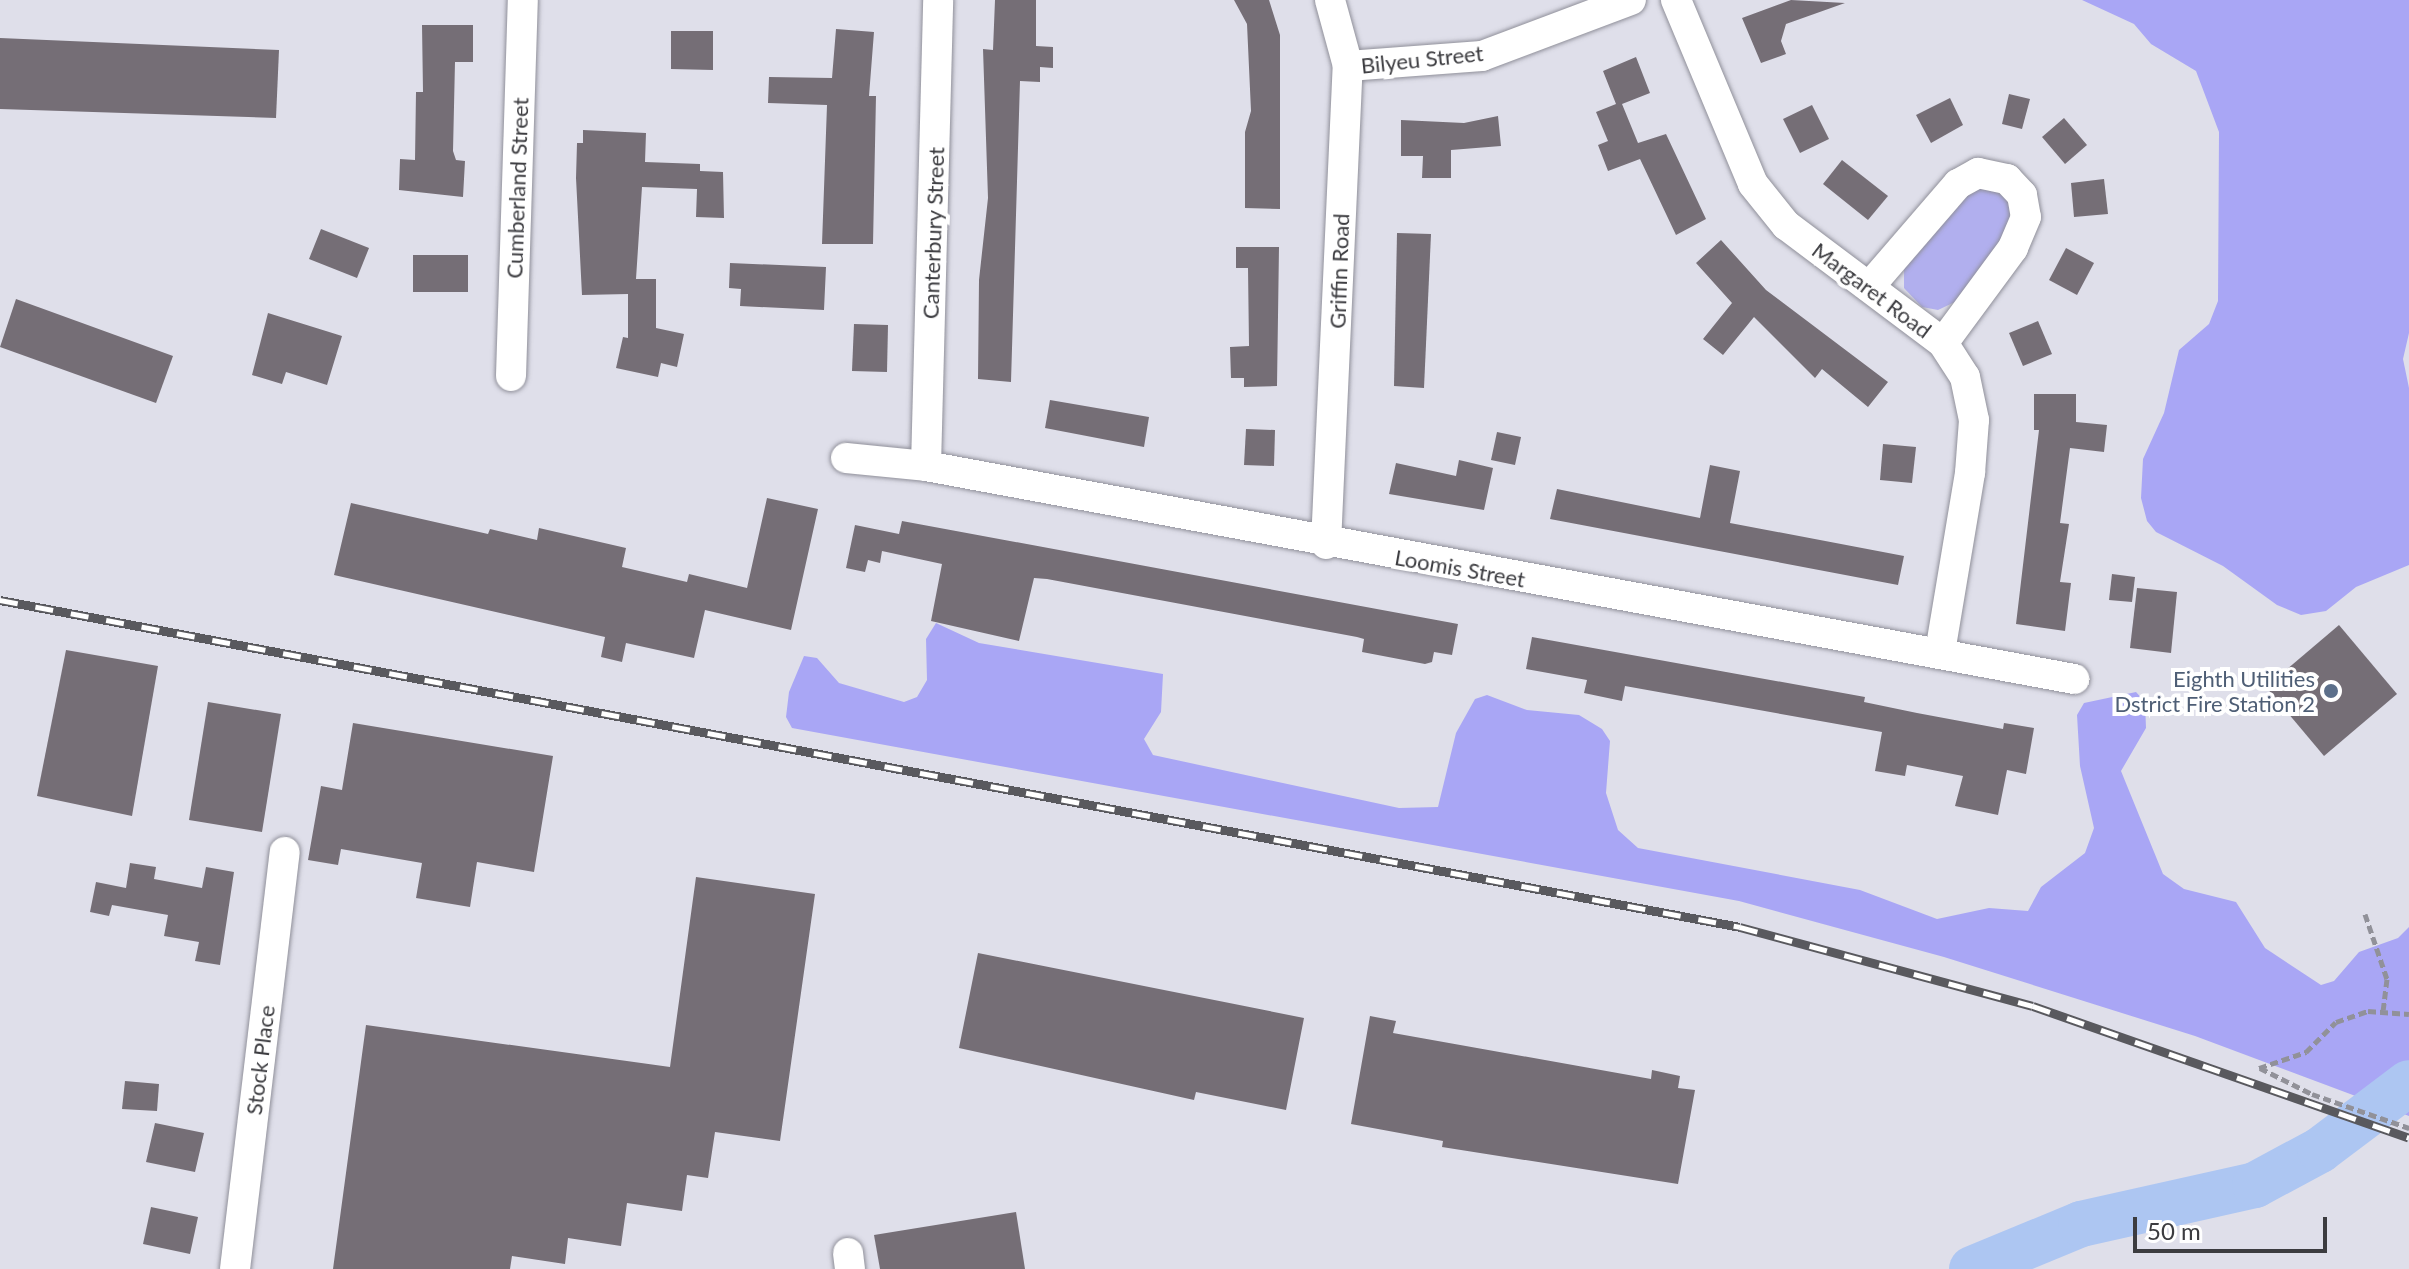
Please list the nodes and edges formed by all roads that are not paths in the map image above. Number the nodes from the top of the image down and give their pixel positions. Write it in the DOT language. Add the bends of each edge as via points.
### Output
graph roads {
  1 [pos="523,0"];
  2 [pos="938,0"];
  3 [pos="1330,0"];
  4 [pos="1631,0"];
  5 [pos="1676,0"];
  6 [pos="1348,66"];
  7 [pos="1869,287"];
  8 [pos="1943,343"];
  9 [pos="511,376"];
  10 [pos="846,458"];
  11 [pos="926,466"];
  12 [pos="1326,544"];
  13 [pos="1940,653"];
  14 [pos="2074,679"];
  15 [pos="285,852"];
  16 [pos="235,1269"];
  1 -- 9 [label="street, Cumberland Street"];
  2 -- 11 [label="street, Canterbury Street"];
  3 -- 6 [label="street, Griffin Road"];
  4 -- 6 [label="street, Bilyeu Street" via="1482,56"];
  5 -- 7 [label="street, Margaret Road" via="1753,184 1786,225"];
  6 -- 12 [label="street, Griffin Road"];
  7 -- 8 [label="street, Margaret Road"];
  7 -- 8 [label="street" via="1958,184 1978,173 2007,179 2022,195 2026,217 2013,248"];
  8 -- 13 [label="street, Margaret Road" via="1965,377 1974,420"];
  10 -- 11 [label="street, Loomis Street"];
  11 -- 12 [label="street, Loomis Street"];
  12 -- 13 [label="street, Loomis Street"];
  13 -- 14 [label="street, Loomis Street"];
  15 -- 16 [label="street, Stock Place"];
}
